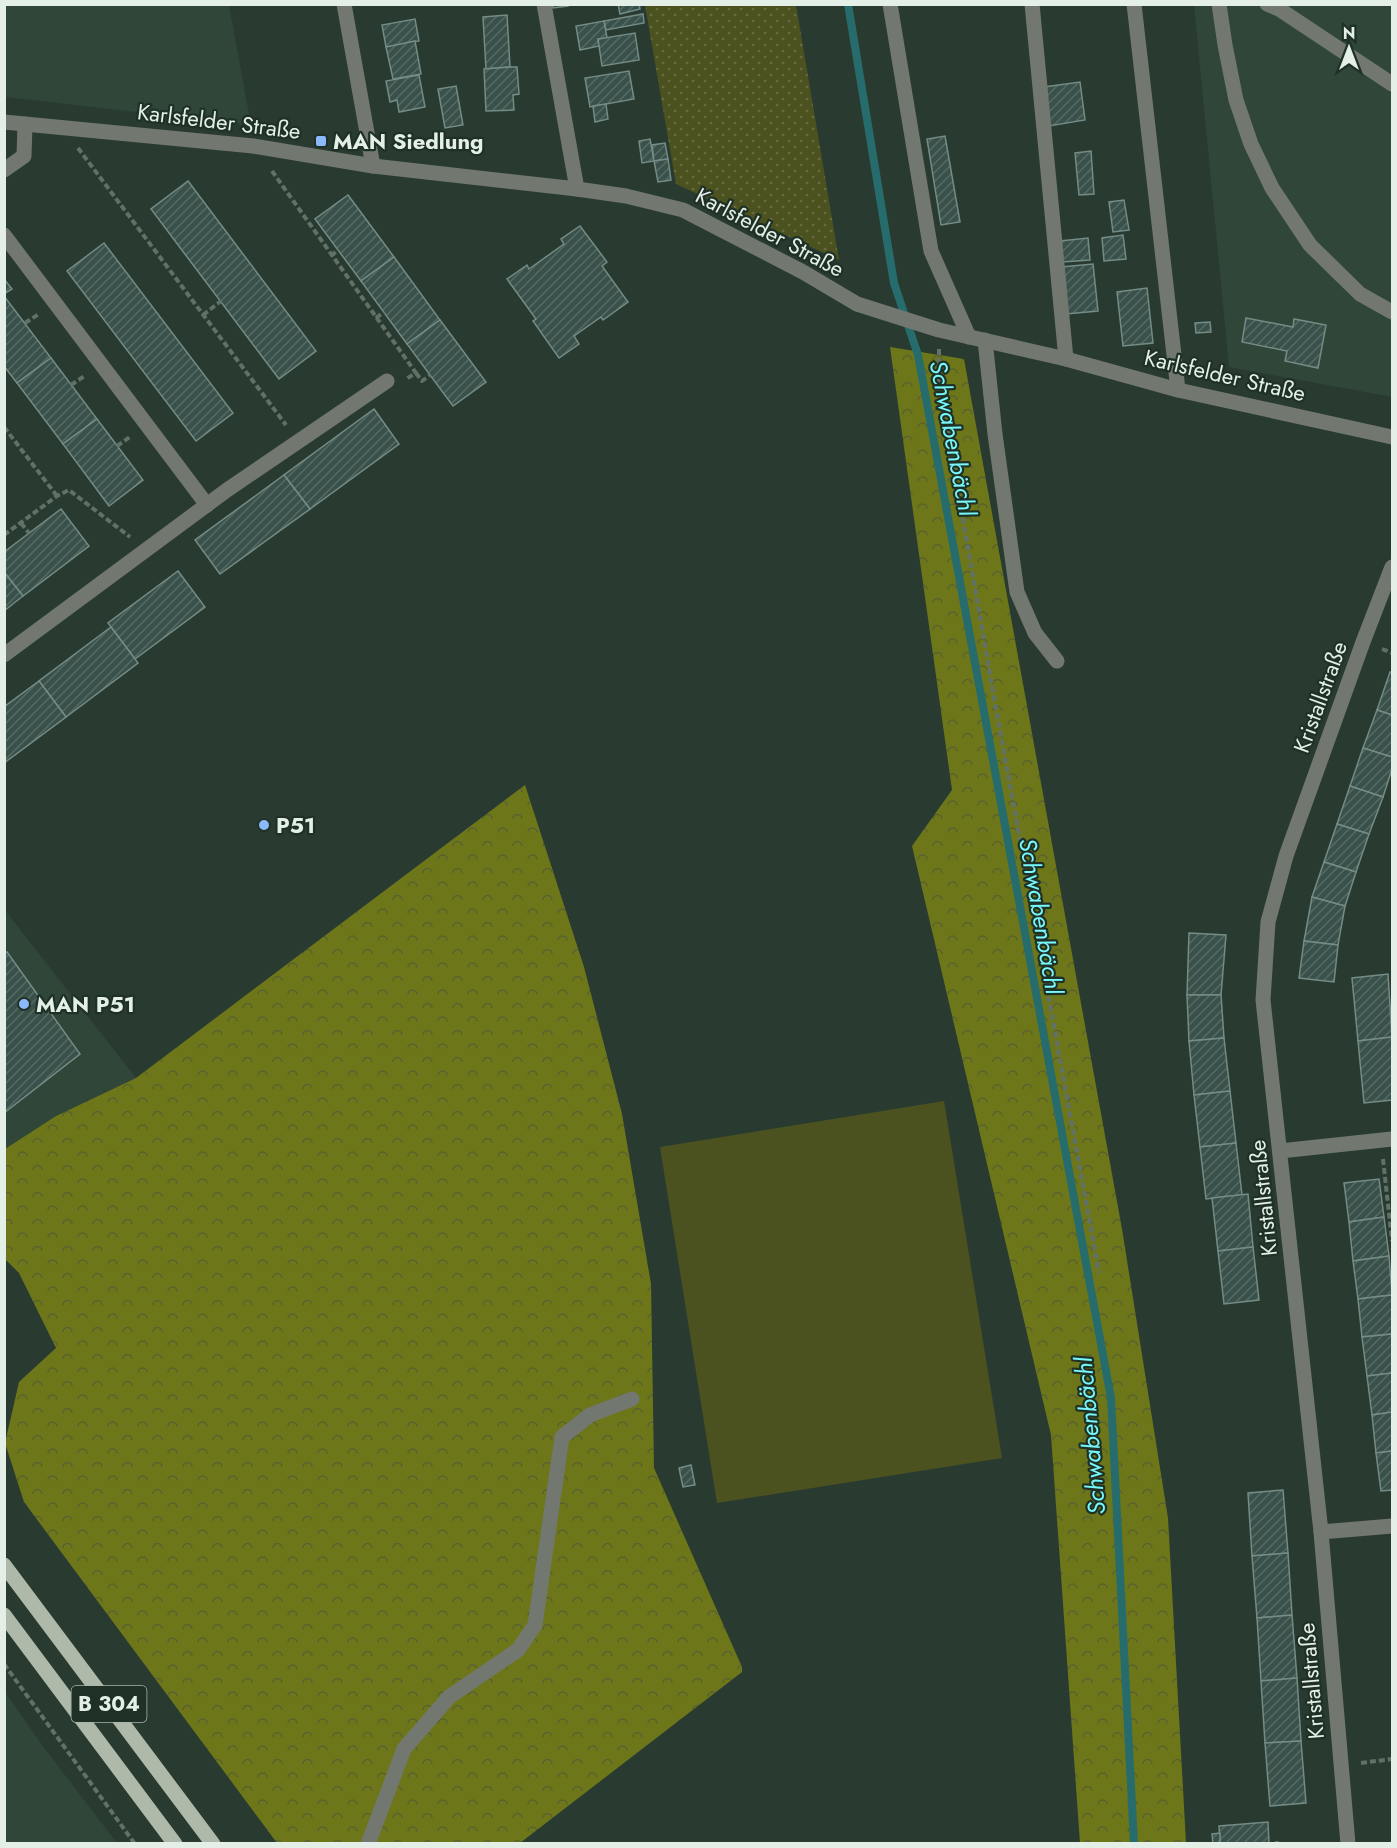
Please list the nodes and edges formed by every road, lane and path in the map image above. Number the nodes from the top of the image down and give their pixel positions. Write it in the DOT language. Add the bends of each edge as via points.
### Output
graph roads {
  1 [pos="344,4"];
  2 [pos="544,4"];
  3 [pos="890,4"];
  4 [pos="1032,4"];
  5 [pos="1134,4"];
  6 [pos="1219,4"];
  7 [pos="1267,4"];
  8 [pos="1392,84"];
  9 [pos="4,122"];
  10 [pos="25,124"];
  11 [pos="63,127"];
  12 [pos="253,146"];
  13 [pos="373,166"];
  14 [pos="4,170"];
  15 [pos="577,189"];
  16 [pos="4,235"];
  17 [pos="338,250"];
  18 [pos="331,256"];
  19 [pos="221,302"];
  20 [pos="384,312"];
  21 [pos="1392,312"];
  22 [pos="203,315"];
  23 [pos="376,318"];
  24 [pos="939,330"];
  25 [pos="969,337"];
  26 [pos="984,340"];
  27 [pos="1066,359"];
  28 [pos="416,373"];
  29 [pos="430,375"];
  30 [pos="387,381"];
  31 [pos="1178,390"];
  32 [pos="1392,425"];
  33 [pos="4,427"];
  34 [pos="1374,433"];
  35 [pos="1392,437"];
  36 [pos="298,440"];
  37 [pos="57,496"];
  38 [pos="207,505"];
  39 [pos="21,523"];
  40 [pos="29,533"];
  41 [pos="4,535"];
  42 [pos="147,549"];
  43 [pos="1392,567"];
  44 [pos="4,655"];
  45 [pos="1057,661"];
  46 [pos="1386,1140"];
  47 [pos="1280,1151"];
  48 [pos="1392,1241"];
  49 [pos="1099,1273"];
  50 [pos="632,1399"];
  51 [pos="1392,1526"];
  52 [pos="1321,1532"];
  53 [pos="4,1565"];
  54 [pos="4,1615"];
  55 [pos="4,1664"];
  56 [pos="1392,1759"];
  57 [pos="1341,1766"];
  58 [pos="135,1844"];
  59 [pos="175,1844"];
  60 [pos="213,1844"];
  61 [pos="368,1844"];
  62 [pos="1348,1844"];
  1 -- 13 [label="street"];
  2 -- 15 [label="street"];
  3 -- 25 [label="street" via="932,251"];
  4 -- 27 [label="street"];
  5 -- 31 [label="street"];
  6 -- 21 [label="street" via="1236,100 1272,188 1310,244 1360,294"];
  7 -- 8 [label="street"];
  9 -- 10 [label="street, Karlsfelder Straße"];
  10 -- 11 [label="street, Karlsfelder Straße"];
  10 -- 14 [label="street" via="24,156"];
  11 -- 12 [label="street, Karlsfelder Straße"];
  11 -- 22 [label="path"];
  12 -- 13 [label="street, Karlsfelder Straße"];
  12 -- 18 [label="path"];
  13 -- 15 [label="street, Karlsfelder Straße"];
  15 -- 24 [label="street, Karlsfelder Straße" via="683,210 856,304"];
  16 -- 38 [label="street"];
  17 -- 18 [label="path"];
  18 -- 23 [label="path"];
  19 -- 22 [label="path"];
  20 -- 23 [label="path"];
  22 -- 36 [label="path"];
  23 -- 28 [label="path"];
  24 -- 25 [label="street, Karlsfelder Straße"];
  24 -- 49 [label="path" via="939,382"];
  25 -- 26 [label="street, Karlsfelder Straße"];
  26 -- 27 [label="street, Karlsfelder Straße"];
  26 -- 45 [label="street" via="1017,592 1035,633"];
  27 -- 31 [label="street, Karlsfelder Straße"];
  28 -- 29 [label="path" via="422,381"];
  28 -- 30 [label="path" via="399,385"];
  30 -- 36 [label="street"];
  31 -- 34 [label="street, Karlsfelder Straße"];
  32 -- 34 [label="street"];
  33 -- 37 [label="path"];
  34 -- 35 [label="street, Karlsfelder Straße"];
  36 -- 38 [label="street"];
  37 -- 39 [label="path"];
  37 -- 42 [label="path" via="69,490"];
  38 -- 42 [label="street"];
  39 -- 40 [label="path"];
  39 -- 41 [label="path"];
  42 -- 44 [label="street"];
  43 -- 47 [label="street, Kristallstraße" via="1286,856 1268,922 1263,1000"];
  46 -- 47 [label="street"];
  46 -- 48 [label="path"];
  47 -- 52 [label="street, Kristallstraße"];
  50 -- 61 [label="street" via="590,1415 562,1437 535,1625 518,1650 449,1697 404,1749"];
  51 -- 52 [label="street"];
  52 -- 57 [label="street, Kristallstraße"];
  53 -- 60 [label="main road, B 304"];
  54 -- 59 [label="main road, B 304"];
  55 -- 58 [label="path"];
  56 -- 57 [label="path"];
  57 -- 62 [label="street, Kristallstraße"];
}
